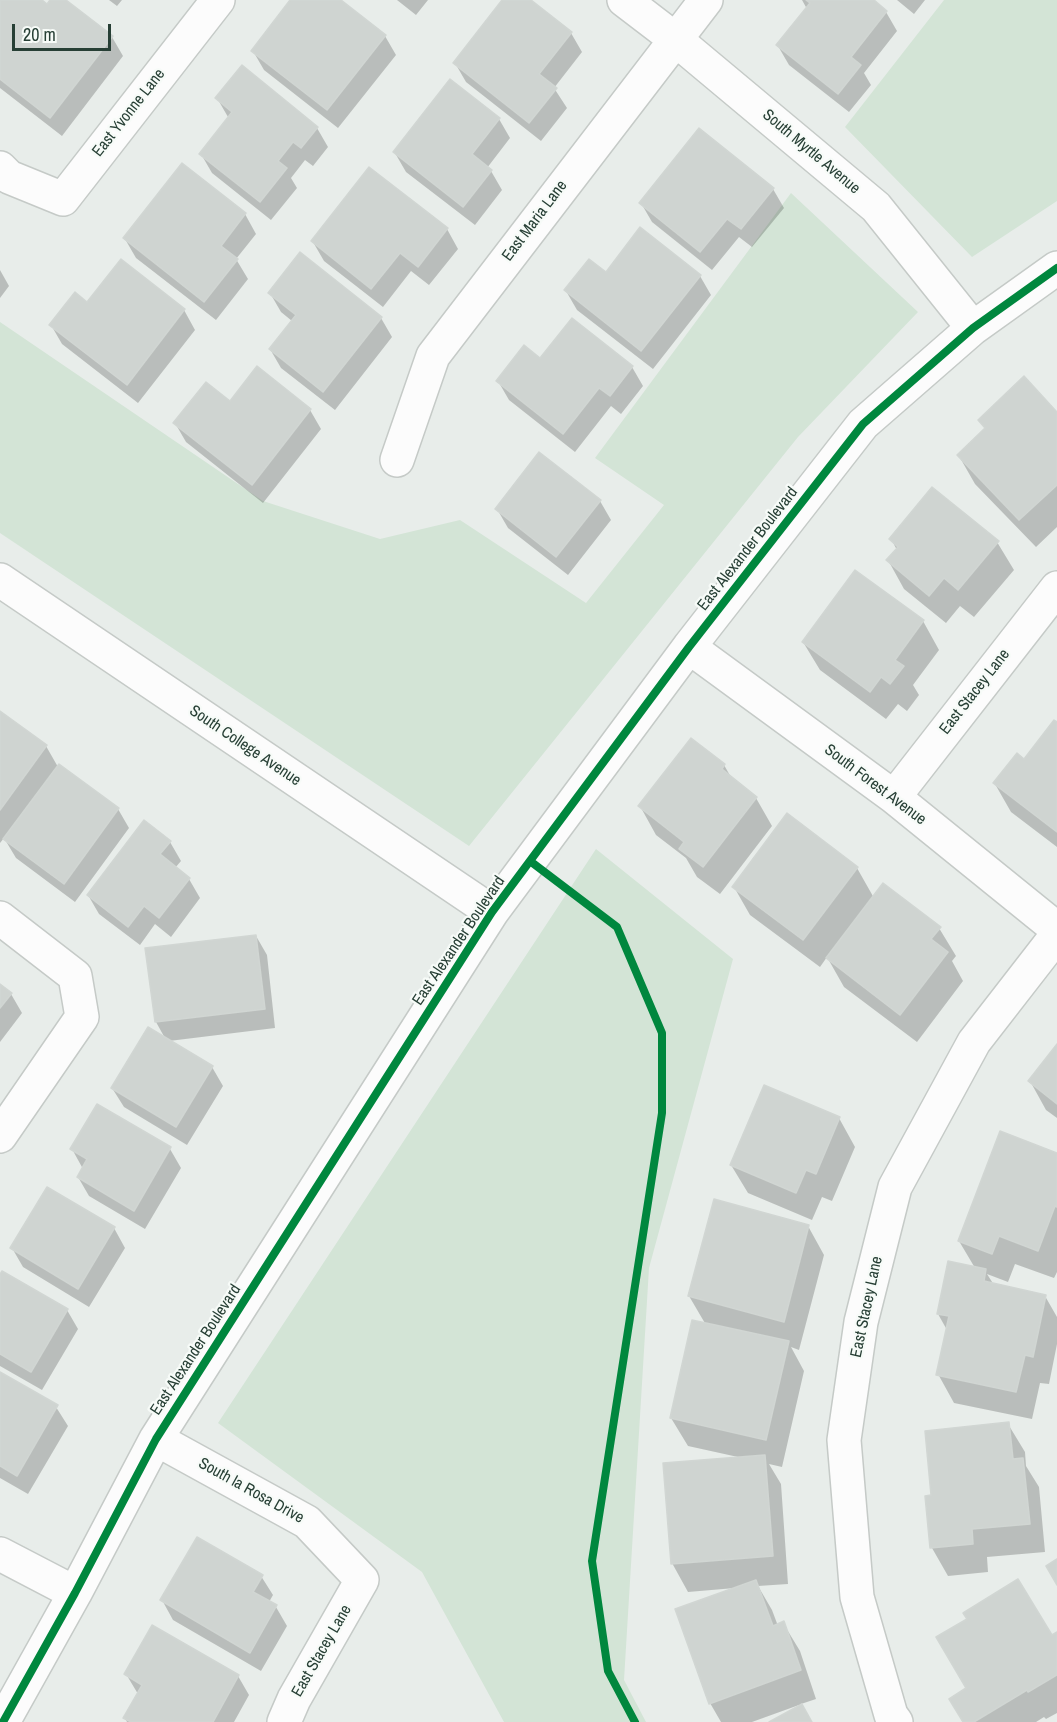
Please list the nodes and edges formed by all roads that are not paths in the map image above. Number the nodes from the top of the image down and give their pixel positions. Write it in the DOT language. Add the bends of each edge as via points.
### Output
graph roads {
  1 [pos="218,0"];
  2 [pos="624,0"];
  3 [pos="706,0"];
  4 [pos="675,39"];
  5 [pos="0,168"];
  6 [pos="1057,268"];
  7 [pos="973,328"];
  8 [pos="397,460"];
  9 [pos="0,580"];
  10 [pos="1057,588"];
  11 [pos="689,647"];
  12 [pos="894,797"];
  13 [pos="492,912"];
  14 [pos="0,918"];
  15 [pos="1057,929"];
  16 [pos="1057,935"];
  17 [pos="0,1136"];
  18 [pos="156,1439"];
  19 [pos="0,1554"];
  20 [pos="362,1580"];
  21 [pos="75,1593"];
  22 [pos="3,1722"];
  23 [pos="284,1722"];
  24 [pos="896,1722"];
  1 -- 5 [label="street, East Yvonne Lane" via="63,199 9,177"];
  2 -- 4 [label="street, South Myrtle Avenue"];
  3 -- 4 [label="street, East Maria Lane"];
  4 -- 7 [label="street, South Myrtle Avenue" via="876,207"];
  4 -- 8 [label="street, East Maria Lane" via="433,356"];
  6 -- 7 [label="street, East Alexander Boulevard"];
  7 -- 11 [label="street, East Alexander Boulevard" via="863,424"];
  9 -- 13 [label="street, South College Avenue"];
  10 -- 12 [label="street, East Stacey Lane"];
  11 -- 12 [label="street, South Forest Avenue"];
  11 -- 13 [label="street, East Alexander Boulevard"];
  12 -- 15 [label="street, South Forest Avenue"];
  13 -- 18 [label="street, East Alexander Boulevard"];
  14 -- 17 [label="street" via="75,976 82,1017"];
  16 -- 24 [label="street, East Stacey Lane" via="974,1042 896,1187 861,1322 844,1440 857,1597"];
  18 -- 20 [label="street, South la Rosa Drive" via="307,1521"];
  18 -- 21 [label="street, East Alexander Boulevard"];
  19 -- 21 [label="street"];
  20 -- 23 [label="street, East Stacey Lane"];
  21 -- 22 [label="street, East Alexander Boulevard"];
}
